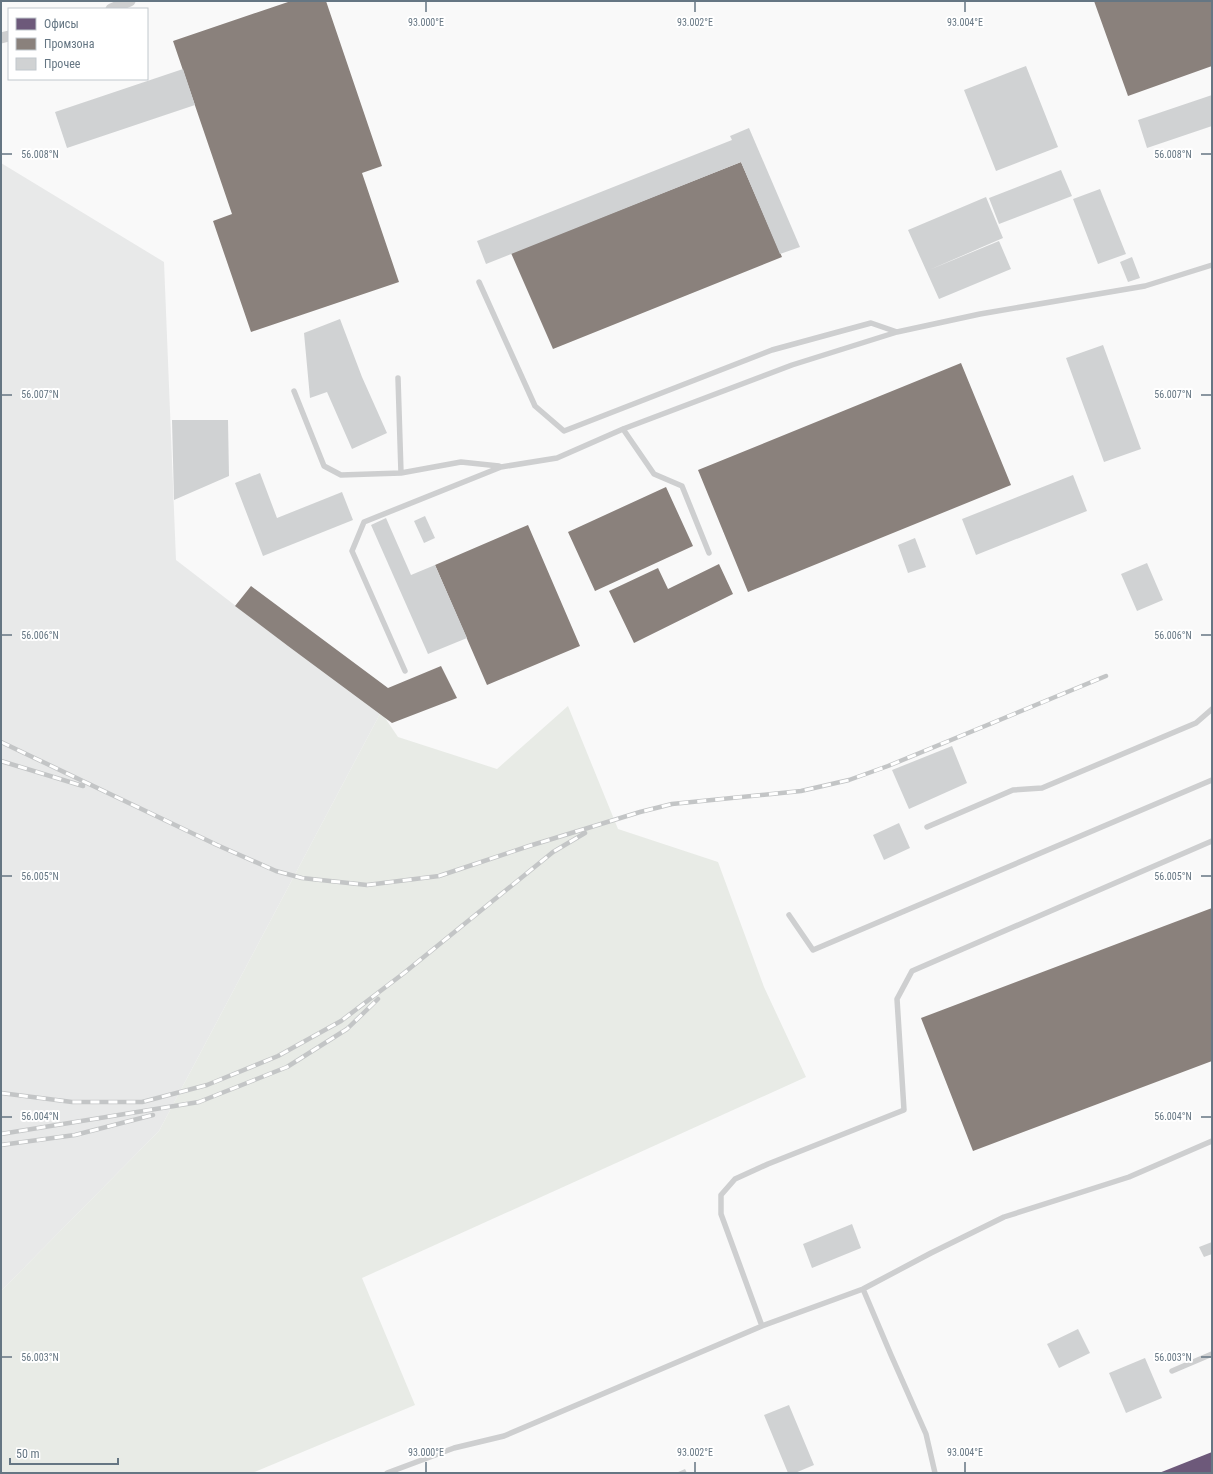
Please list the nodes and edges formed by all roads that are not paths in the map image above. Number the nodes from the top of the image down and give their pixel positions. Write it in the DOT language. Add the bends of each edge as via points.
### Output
graph roads {
  1 [pos="130,1"];
  2 [pos="113,8"];
  3 [pos="1212,265"];
  4 [pos="479,282"];
  5 [pos="897,332"];
  6 [pos="398,378"];
  7 [pos="294,391"];
  8 [pos="623,429"];
  9 [pos="501,467"];
  10 [pos="401,472"];
  11 [pos="709,553"];
  12 [pos="405,671"];
  13 [pos="1212,709"];
  14 [pos="1212,780"];
  15 [pos="927,827"];
  16 [pos="1212,841"];
  17 [pos="789,915"];
  18 [pos="1212,1141"];
  19 [pos="863,1289"];
  20 [pos="762,1326"];
  21 [pos="1212,1354"];
  22 [pos="1172,1372"];
  23 [pos="387,1473"];
  24 [pos="935,1473"];
  1 -- 2 [label="street"];
  3 -- 5 [label="lane" via="1145,286 980,314"];
  4 -- 5 [label="lane" via="535,406 564,431 772,350 871,323"];
  5 -- 8 [label="lane" via="792,365"];
  6 -- 10 [label="lane"];
  7 -- 10 [label="lane" via="324,466 341,475"];
  8 -- 9 [label="lane" via="557,458"];
  8 -- 11 [label="lane" via="654,474 682,486"];
  9 -- 10 [label="lane" via="461,462"];
  9 -- 12 [label="lane" via="364,522 352,550"];
  13 -- 15 [label="lane" via="1196,723 1042,788 1013,790"];
  14 -- 17 [label="lane" via="813,950"];
  16 -- 20 [label="lane" via="912,971 897,999 904,1110 768,1164 736,1179 721,1195 721,1214"];
  18 -- 19 [label="lane" via="1129,1176 1004,1217"];
  19 -- 20 [label="lane"];
  19 -- 24 [label="lane" via="926,1434"];
  20 -- 23 [label="lane" via="504,1436 454,1448"];
  21 -- 22 [label="lane"];
}
